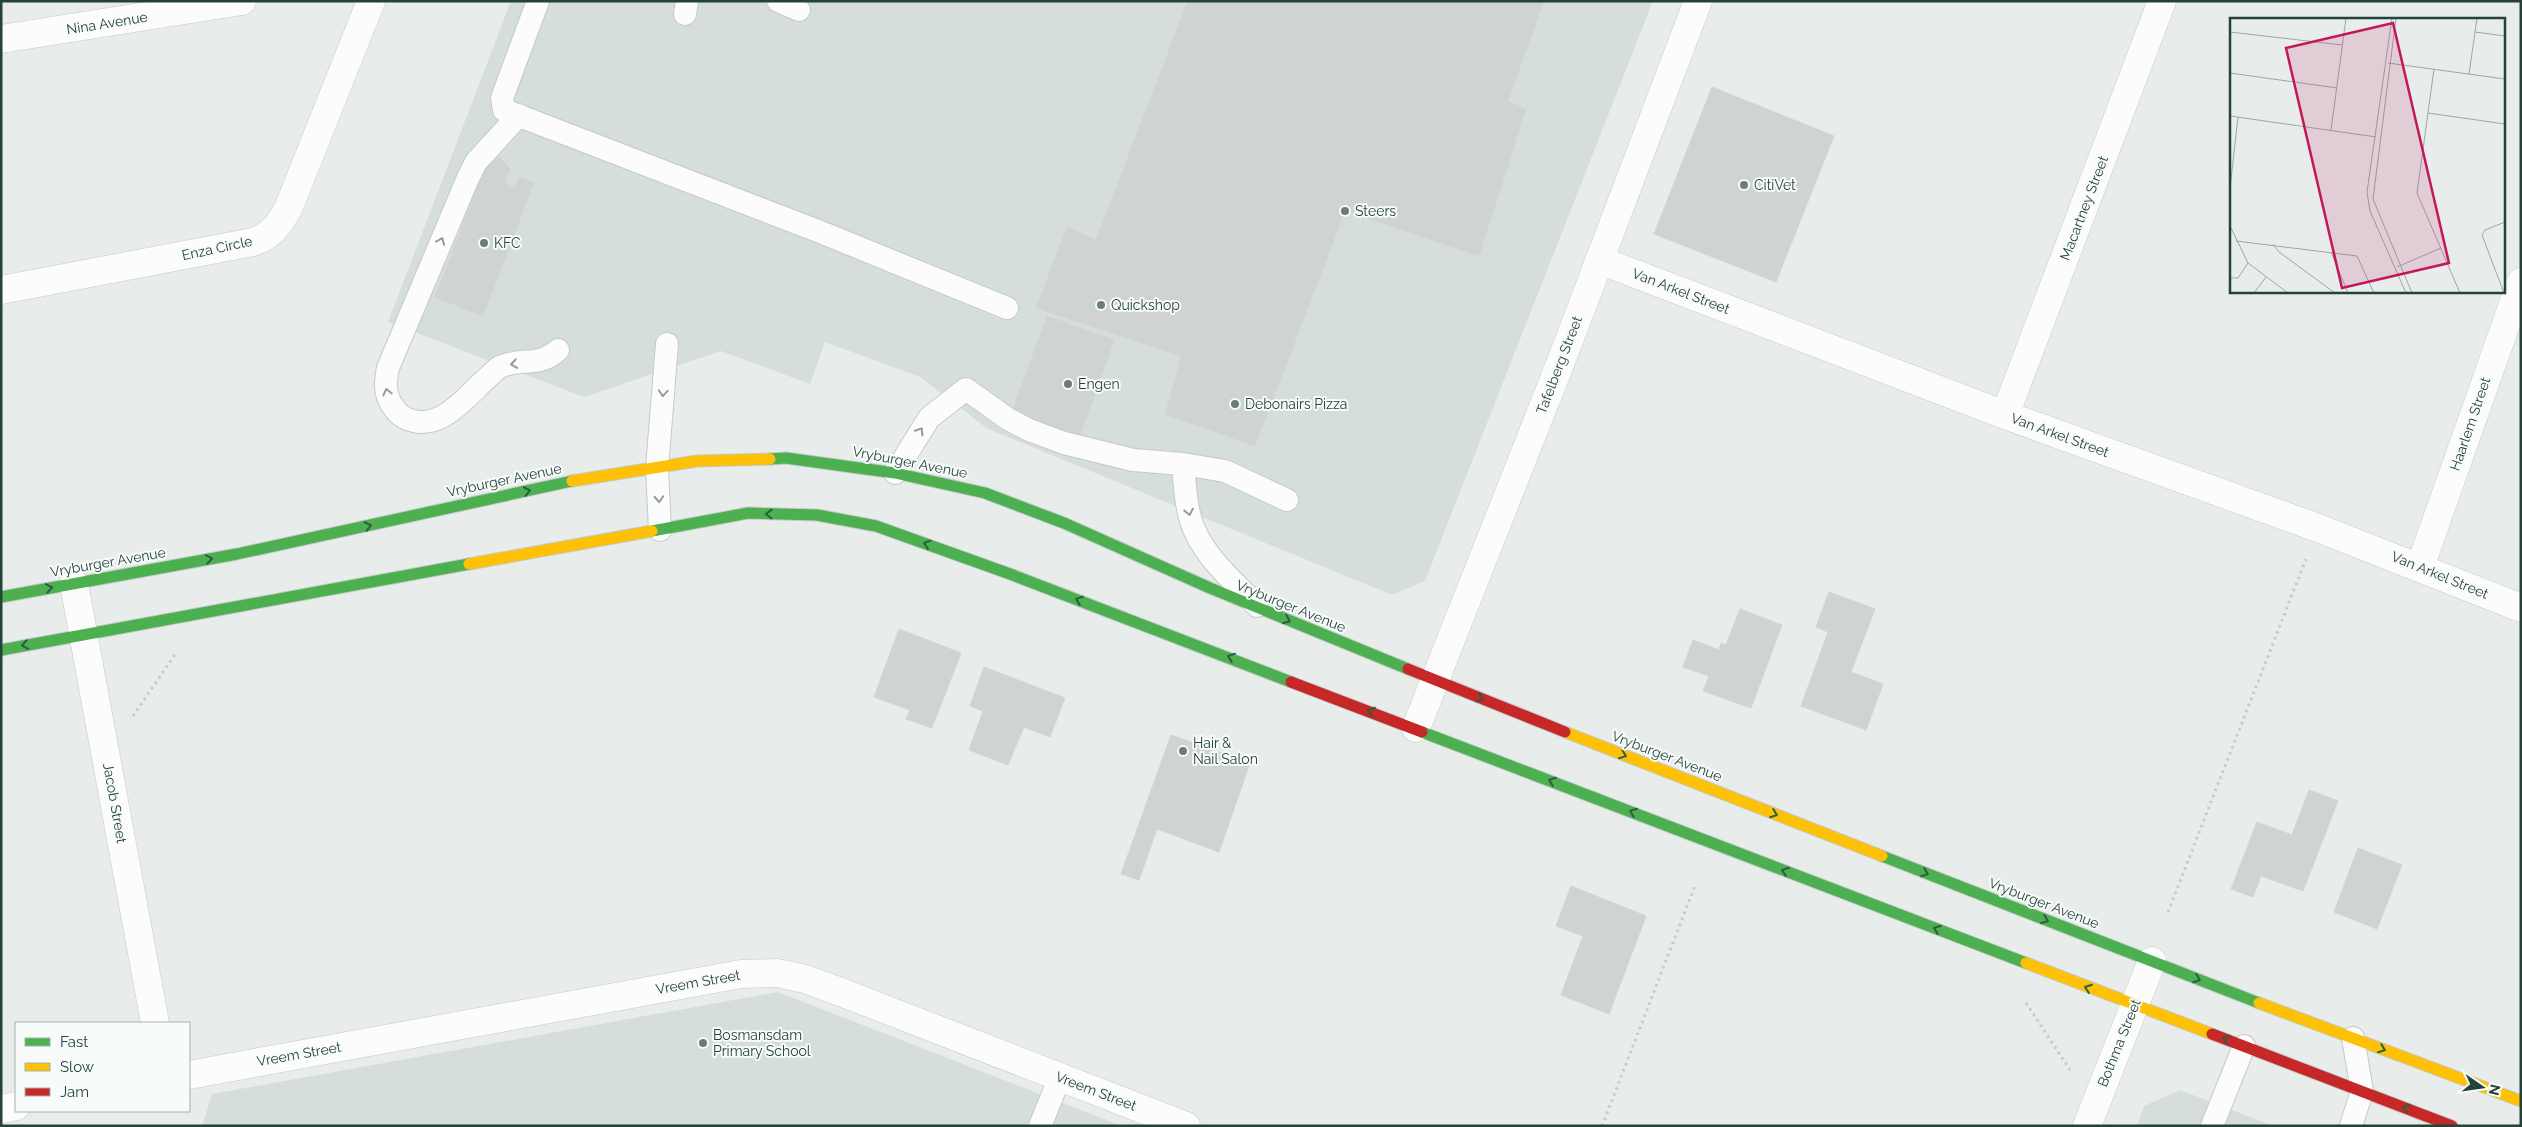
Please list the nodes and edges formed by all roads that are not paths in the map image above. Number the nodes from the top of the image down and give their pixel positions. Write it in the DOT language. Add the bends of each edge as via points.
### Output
graph roads {
  1 [pos="242,1"];
  2 [pos="371,1"];
  3 [pos="538,1"];
  4 [pos="778,1"];
  5 [pos="1698,1"];
  6 [pos="2162,1"];
  7 [pos="799,10"];
  8 [pos="1,39"];
  9 [pos="519,115"];
  10 [pos="1599,260"];
  11 [pos="2521,282"];
  12 [pos="1,290"];
  13 [pos="1007,308"];
  14 [pos="667,344"];
  15 [pos="558,350"];
  16 [pos="2005,415"];
  17 [pos="1183,464"];
  18 [pos="657,468"];
  19 [pos="895,473"];
  20 [pos="1287,500"];
  21 [pos="660,530"];
  22 [pos="2420,567"];
  23 [pos="74,584"];
  24 [pos="1,597"];
  25 [pos="2521,608"];
  26 [pos="1260,609"];
  27 [pos="84,634"];
  28 [pos="1,650"];
  29 [pos="1435,679"];
  30 [pos="1416,728"];
  31 [pos="2152,961"];
  32 [pos="2134,1005"];
  33 [pos="154,1022"];
  34 [pos="2353,1038"];
  35 [pos="2244,1046"];
  36 [pos="190,1074"];
  37 [pos="1060,1077"];
  38 [pos="2362,1091"];
  39 [pos="2521,1101"];
  40 [pos="15,1106"];
  41 [pos="1,1109"];
  42 [pos="1040,1126"];
  43 [pos="1186,1126"];
  44 [pos="2087,1126"];
  45 [pos="2212,1126"];
  46 [pos="2351,1126"];
  47 [pos="2452,1126"];
  1 -- 8 [label="street, Nina Avenue"];
  2 -- 12 [label="street, Enza Circle" via="288,209 277,228 267,237"];
  3 -- 9 [label="lane" via="502,98 504,110"];
  4 -- 7 [label="lane"];
  5 -- 10 [label="street, Tafelberg Street"];
  6 -- 16 [label="street, Macartney Street"];
  9 -- 13 [label="lane"];
  15 -- 9 [label="lane, one-way" via="548,359 500,366 441,418 428,422 401,416 391,406 386,394 388,368 468,178 476,162"];
  10 -- 16 [label="street, Van Arkel Street"];
  10 -- 29 [label="street, Tafelberg Street"];
  11 -- 22 [label="street, Haarlem Street"];
  14 -- 18 [label="lane, one-way"];
  16 -- 22 [label="street, Van Arkel Street"];
  19 -- 17 [label="lane, one-way" via="929,418 966,389 1008,419 1064,444 1134,460"];
  17 -- 20 [label="lane" via="1225,471"];
  17 -- 26 [label="lane, one-way" via="1191,521 1199,540 1210,558"];
  18 -- 19 [label="street, Vryburger Avenue" via="722,459 786,458"];
  18 -- 21 [label="lane, one-way"];
  23 -- 18 [label="street, Vryburger Avenue, one-way" via="237,554 567,482"];
  19 -- 26 [label="street, Vryburger Avenue" via="985,493 1064,523"];
  21 -- 27 [label="street"];
  30 -- 21 [label="street, one-way" via="1020,577 876,526 817,515 748,513"];
  22 -- 25 [label="street, Van Arkel Street"];
  24 -- 23 [label="street, Vryburger Avenue, one-way"];
  23 -- 27 [label="street, Jacob Street"];
  26 -- 29 [label="street, Vryburger Avenue, one-way"];
  27 -- 28 [label="street, one-way"];
  27 -- 33 [label="street, Jacob Street"];
  29 -- 30 [label="street, Tafelberg Street"];
  29 -- 31 [label="street, Vryburger Avenue, one-way"];
  32 -- 30 [label="street, one-way"];
  31 -- 32 [label="street, Bothma Street"];
  31 -- 34 [label="street, Vryburger Avenue, one-way"];
  35 -- 32 [label="street, one-way"];
  32 -- 44 [label="street, Bothma Street"];
  34 -- 38 [label="lane"];
  34 -- 39 [label="street, Vryburger Avenue, one-way"];
  35 -- 38 [label="street"];
  35 -- 45 [label="lane"];
  36 -- 37 [label="street, Vreem Street" via="741,974 777,973 830,988"];
  37 -- 42 [label="lane"];
  37 -- 43 [label="street, Vreem Street"];
  38 -- 46 [label="lane"];
  47 -- 38 [label="street, one-way"];
  40 -- 41 [label="street"];
}
